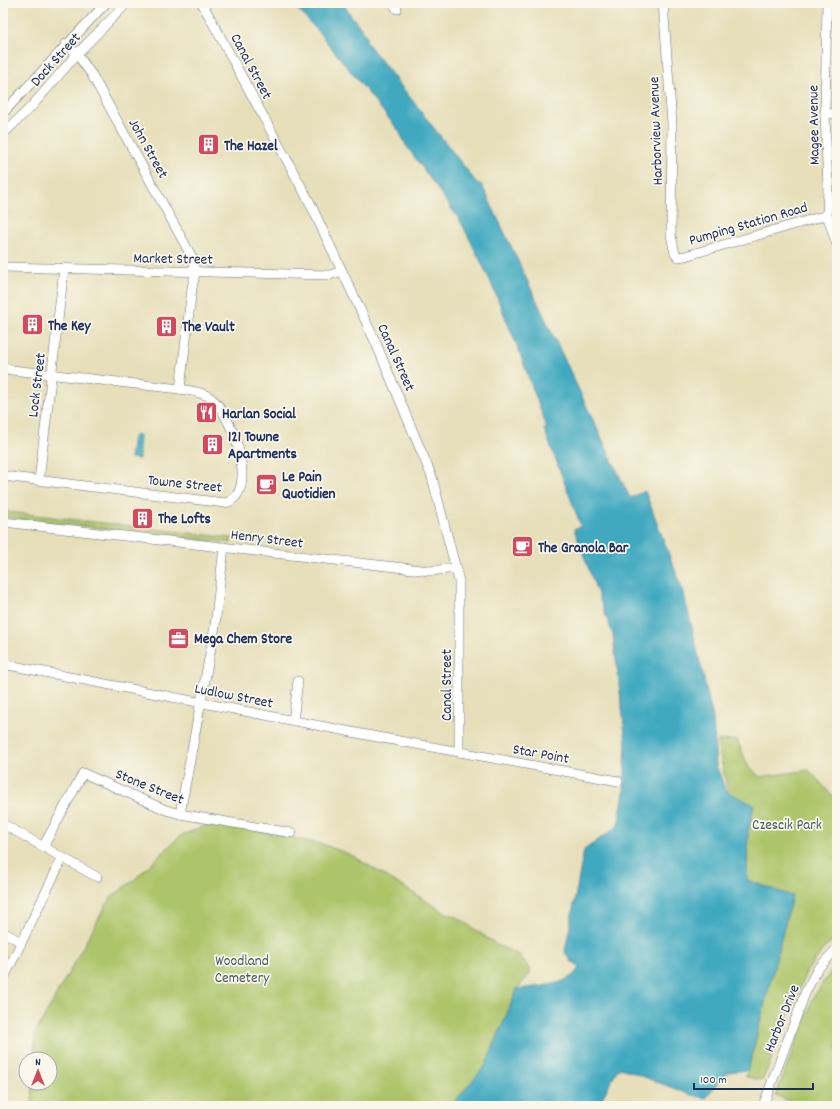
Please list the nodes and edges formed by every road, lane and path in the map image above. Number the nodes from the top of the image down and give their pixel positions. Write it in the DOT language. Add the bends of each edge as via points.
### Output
graph roads {
  1 [pos="106,3"];
  2 [pos="127,3"];
  3 [pos="202,3"];
  4 [pos="663,3"];
  5 [pos="827,3"];
  6 [pos="66,44"];
  7 [pos="77,54"];
  8 [pos="3,113"];
  9 [pos="837,113"];
  10 [pos="825,114"];
  11 [pos="3,134"];
  12 [pos="827,214"];
  13 [pos="837,245"];
  14 [pos="678,257"];
  15 [pos="3,267"];
  16 [pos="64,269"];
  17 [pos="342,271"];
  18 [pos="195,273"];
  19 [pos="3,369"];
  20 [pos="52,374"];
  21 [pos="180,389"];
  22 [pos="3,476"];
  23 [pos="40,480"];
  24 [pos="3,522"];
  25 [pos="224,547"];
  26 [pos="457,568"];
  27 [pos="3,664"];
  28 [pos="298,681"];
  29 [pos="201,702"];
  30 [pos="293,721"];
  31 [pos="459,752"];
  32 [pos="618,781"];
  33 [pos="180,814"];
  34 [pos="3,824"];
  35 [pos="292,833"];
  36 [pos="43,847"];
  37 [pos="62,859"];
  38 [pos="97,877"];
  39 [pos="3,932"];
  40 [pos="21,942"];
  41 [pos="837,948"];
  42 [pos="3,980"];
  43 [pos="763,1106"];
  1 -- 6 [label="street, Dock Street"];
  2 -- 7 [label="street, Dock Street"];
  3 -- 17 [label="street, Canal Street" via="306,194"];
  4 -- 14 [label="street, Harborview Avenue" via="672,124 671,235"];
  5 -- 10 [label="street, Magee Avenue"];
  6 -- 7 [label="street, John Street"];
  6 -- 8 [label="street, Dock Street"];
  7 -- 11 [label="street, Dock Street" via="32,106"];
  7 -- 18 [label="street, John Street" via="114,112 191,254"];
  9 -- 10 [label="street"];
  10 -- 12 [label="street, Magee Avenue"];
  12 -- 13 [label="street, Magee Avenue"];
  12 -- 14 [label="street, Pumping Station Road"];
  15 -- 16 [label="street, Market Street"];
  16 -- 18 [label="street, Market Street"];
  16 -- 20 [label="street, Lock Street"];
  17 -- 18 [label="street, Market Street" via="330,275"];
  17 -- 26 [label="street, Canal Street" via="426,461"];
  18 -- 21 [label="street, John Street"];
  19 -- 20 [label="street, Towne Street"];
  20 -- 21 [label="street, Towne Street"];
  20 -- 23 [label="street, Lock Street"];
  21 -- 23 [label="street, Towne Street" via="204,394 223,412 239,448 242,464 240,489 231,501 225,503"];
  22 -- 23 [label="street, Towne Street"];
  24 -- 25 [label="street, Henry Street"];
  25 -- 26 [label="street, Henry Street" via="430,571"];
  25 -- 29 [label="street"];
  26 -- 31 [label="street, Canal Street"];
  27 -- 29 [label="street, Ludlow Street"];
  28 -- 30 [label="street"];
  29 -- 30 [label="street, Ludlow Street"];
  29 -- 33 [label="street"];
  30 -- 31 [label="street, Ludlow Street"];
  31 -- 32 [label="street, Star Point"];
  33 -- 35 [label="street, Stone Street"];
  33 -- 36 [label="street, Stone Street" via="83,772"];
  34 -- 36 [label="street"];
  36 -- 37 [label="street"];
  37 -- 38 [label="street"];
  37 -- 40 [label="street"];
  39 -- 40 [label="street"];
  40 -- 42 [label="street"];
  41 -- 43 [label="street, Harbor Drive" via="817,970 806,991"];
}
